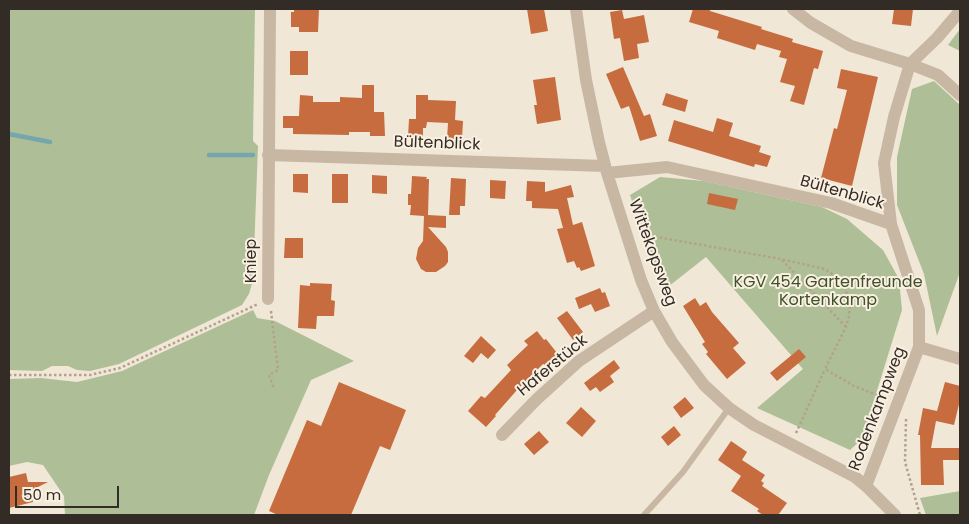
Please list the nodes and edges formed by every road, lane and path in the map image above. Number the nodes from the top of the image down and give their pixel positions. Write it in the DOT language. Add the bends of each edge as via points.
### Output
graph roads {
  1 [pos="270,9"];
  2 [pos="576,9"];
  3 [pos="793,9"];
  4 [pos="960,12"];
  5 [pos="910,64"];
  6 [pos="960,95"];
  7 [pos="268,155"];
  8 [pos="606,169"];
  9 [pos="891,224"];
  10 [pos="624,231"];
  11 [pos="781,259"];
  12 [pos="269,304"];
  13 [pos="654,311"];
  14 [pos="846,327"];
  15 [pos="919,347"];
  16 [pos="960,359"];
  17 [pos="825,369"];
  18 [pos="9,375"];
  19 [pos="276,384"];
  20 [pos="903,407"];
  21 [pos="729,408"];
  22 [pos="502,435"];
  23 [pos="792,444"];
  24 [pos="866,486"];
  25 [pos="644,515"];
  26 [pos="894,515"];
  27 [pos="920,515"];
  1 -- 7 [label="street, Kniep"];
  2 -- 8 [label="street, Wittekopsweg" via="586,80"];
  3 -- 5 [label="street" via="851,46"];
  4 -- 5 [label="street, Rodenkampweg"];
  5 -- 6 [label="street" via="938,75"];
  5 -- 9 [label="street, Rodenkampweg" via="884,163"];
  7 -- 8 [label="street, Bültenblick"];
  7 -- 12 [label="street, Kniep"];
  8 -- 9 [label="street, Bültenblick" via="667,167 831,204"];
  8 -- 10 [label="street, Wittekopsweg"];
  9 -- 15 [label="street, Rodenkampweg" via="920,310"];
  10 -- 11 [label="path"];
  10 -- 13 [label="street, Wittekopsweg"];
  11 -- 14 [label="path"];
  11 -- 14 [label="path" via="825,269 838,278 850,303"];
  12 -- 18 [label="path, Kniep" via="120,368 90,375"];
  12 -- 19 [label="path" via="278,370 268,375 273,386"];
  13 -- 21 [label="street, Wittekopsweg" via="688,366"];
  13 -- 22 [label="street, Haferstück" via="579,361"];
  14 -- 17 [label="path"];
  15 -- 16 [label="street"];
  15 -- 20 [label="street, Rodenkampweg"];
  17 -- 20 [label="path" via="854,386"];
  17 -- 23 [label="path"];
  20 -- 24 [label="street, Rodenkampweg"];
  20 -- 27 [label="path" via="906,420 905,462"];
  21 -- 23 [label="street, Wittekopsweg"];
  21 -- 25 [label="lane" via="683,472"];
  23 -- 24 [label="street, Wittekopsweg" via="842,469"];
  24 -- 26 [label="street, Wittekopsweg"];
}
